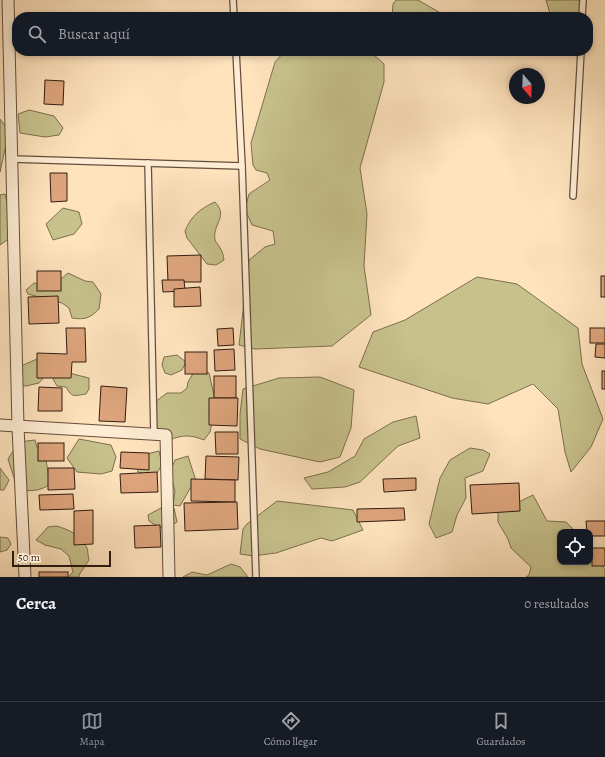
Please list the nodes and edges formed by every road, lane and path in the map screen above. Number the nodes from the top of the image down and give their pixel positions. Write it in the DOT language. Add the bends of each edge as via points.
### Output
graph roads {
  1 [pos="8,0"];
  2 [pos="233,0"];
  3 [pos="583,0"];
  4 [pos="234,12"];
  5 [pos="582,12"];
  6 [pos="236,56"];
  7 [pos="581,56"];
  8 [pos="12,159"];
  9 [pos="148,163"];
  10 [pos="242,166"];
  11 [pos="573,196"];
  12 [pos="0,426"];
  13 [pos="18,427"];
  14 [pos="154,435"];
  15 [pos="25,577"];
  16 [pos="169,577"];
  17 [pos="256,577"];
  1 -- 8 [label="street"];
  2 -- 4 [label="lane"];
  3 -- 5 [label="lane"];
  6 -- 10 [label="lane"];
  7 -- 11 [label="lane"];
  8 -- 9 [label="lane"];
  8 -- 13 [label="street"];
  9 -- 10 [label="lane"];
  9 -- 14 [label="lane"];
  10 -- 17 [label="lane"];
  12 -- 13 [label="street"];
  13 -- 14 [label="street"];
  13 -- 15 [label="street"];
  14 -- 16 [label="street" via="166,436"];
}
